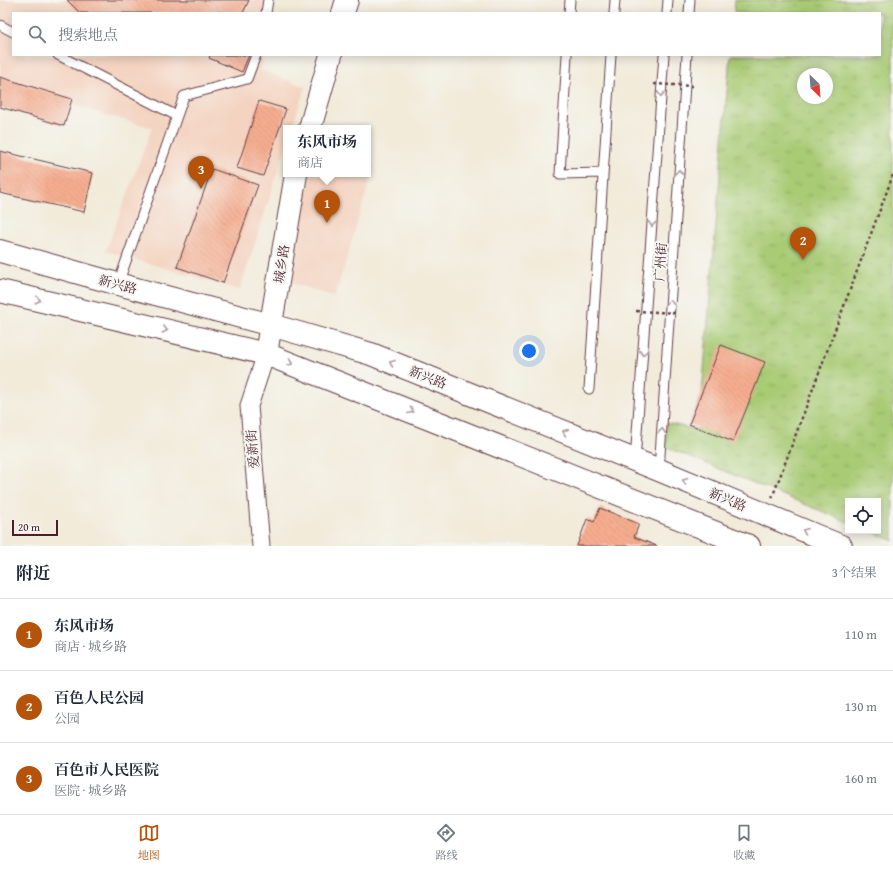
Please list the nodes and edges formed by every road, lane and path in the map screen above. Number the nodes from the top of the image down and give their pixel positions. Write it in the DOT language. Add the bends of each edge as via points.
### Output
graph roads {
  1 [pos="268,0"];
  2 [pos="347,0"];
  3 [pos="570,0"];
  4 [pos="615,0"];
  5 [pos="668,0"];
  6 [pos="690,0"];
  7 [pos="266,12"];
  8 [pos="343,12"];
  9 [pos="569,12"];
  10 [pos="614,12"];
  11 [pos="667,12"];
  12 [pos="690,12"];
  13 [pos="0,25"];
  14 [pos="12,31"];
  15 [pos="60,56"];
  16 [pos="256,56"];
  17 [pos="331,56"];
  18 [pos="567,56"];
  19 [pos="611,56"];
  20 [pos="664,56"];
  21 [pos="687,56"];
  22 [pos="654,84"];
  23 [pos="692,86"];
  24 [pos="177,116"];
  25 [pos="311,125"];
  26 [pos="603,173"];
  27 [pos="893,175"];
  28 [pos="296,177"];
  29 [pos="0,251"];
  30 [pos="118,284"];
  31 [pos="0,291"];
  32 [pos="636,311"];
  33 [pos="678,313"];
  34 [pos="271,325"];
  35 [pos="266,354"];
  36 [pos="589,389"];
  37 [pos="636,461"];
  38 [pos="659,470"];
  39 [pos="766,515"];
  40 [pos="261,546"];
  41 [pos="749,546"];
  42 [pos="841,546"];
  1 -- 7 [label="lane"];
  2 -- 8 [label="main road"];
  3 -- 9 [label="lane"];
  4 -- 10 [label="lane"];
  5 -- 11 [label="lane"];
  6 -- 12 [label="lane"];
  13 -- 14 [label="lane"];
  15 -- 24 [label="lane"];
  16 -- 24 [label="lane" via="247,79 184,96"];
  17 -- 25 [label="main road"];
  18 -- 26 [label="lane" via="560,174"];
  19 -- 26 [label="lane"];
  20 -- 37 [label="lane, 广州街, one-way"];
  38 -- 21 [label="lane, 广州街, one-way"];
  22 -- 23 [label="path, bridge"];
  24 -- 30 [label="lane"];
  26 -- 36 [label="lane"];
  27 -- 39 [label="path"];
  28 -- 34 [label="main road, 城乡路"];
  29 -- 30 [label="main road, 新兴路"];
  30 -- 34 [label="main road, 新兴路"];
  31 -- 35 [label="main road, one-way"];
  32 -- 33 [label="path, bridge"];
  34 -- 35 [label="main road, 城乡路"];
  37 -- 34 [label="main road, 新兴路, one-way" via="371,354"];
  35 -- 40 [label="street, 爱新街" via="249,406"];
  35 -- 41 [label="main road, one-way"];
  37 -- 38 [label="main road, 新兴路"];
  39 -- 38 [label="main road, 新兴路, one-way"];
  42 -- 39 [label="main road, 新兴路, one-way"];
}
